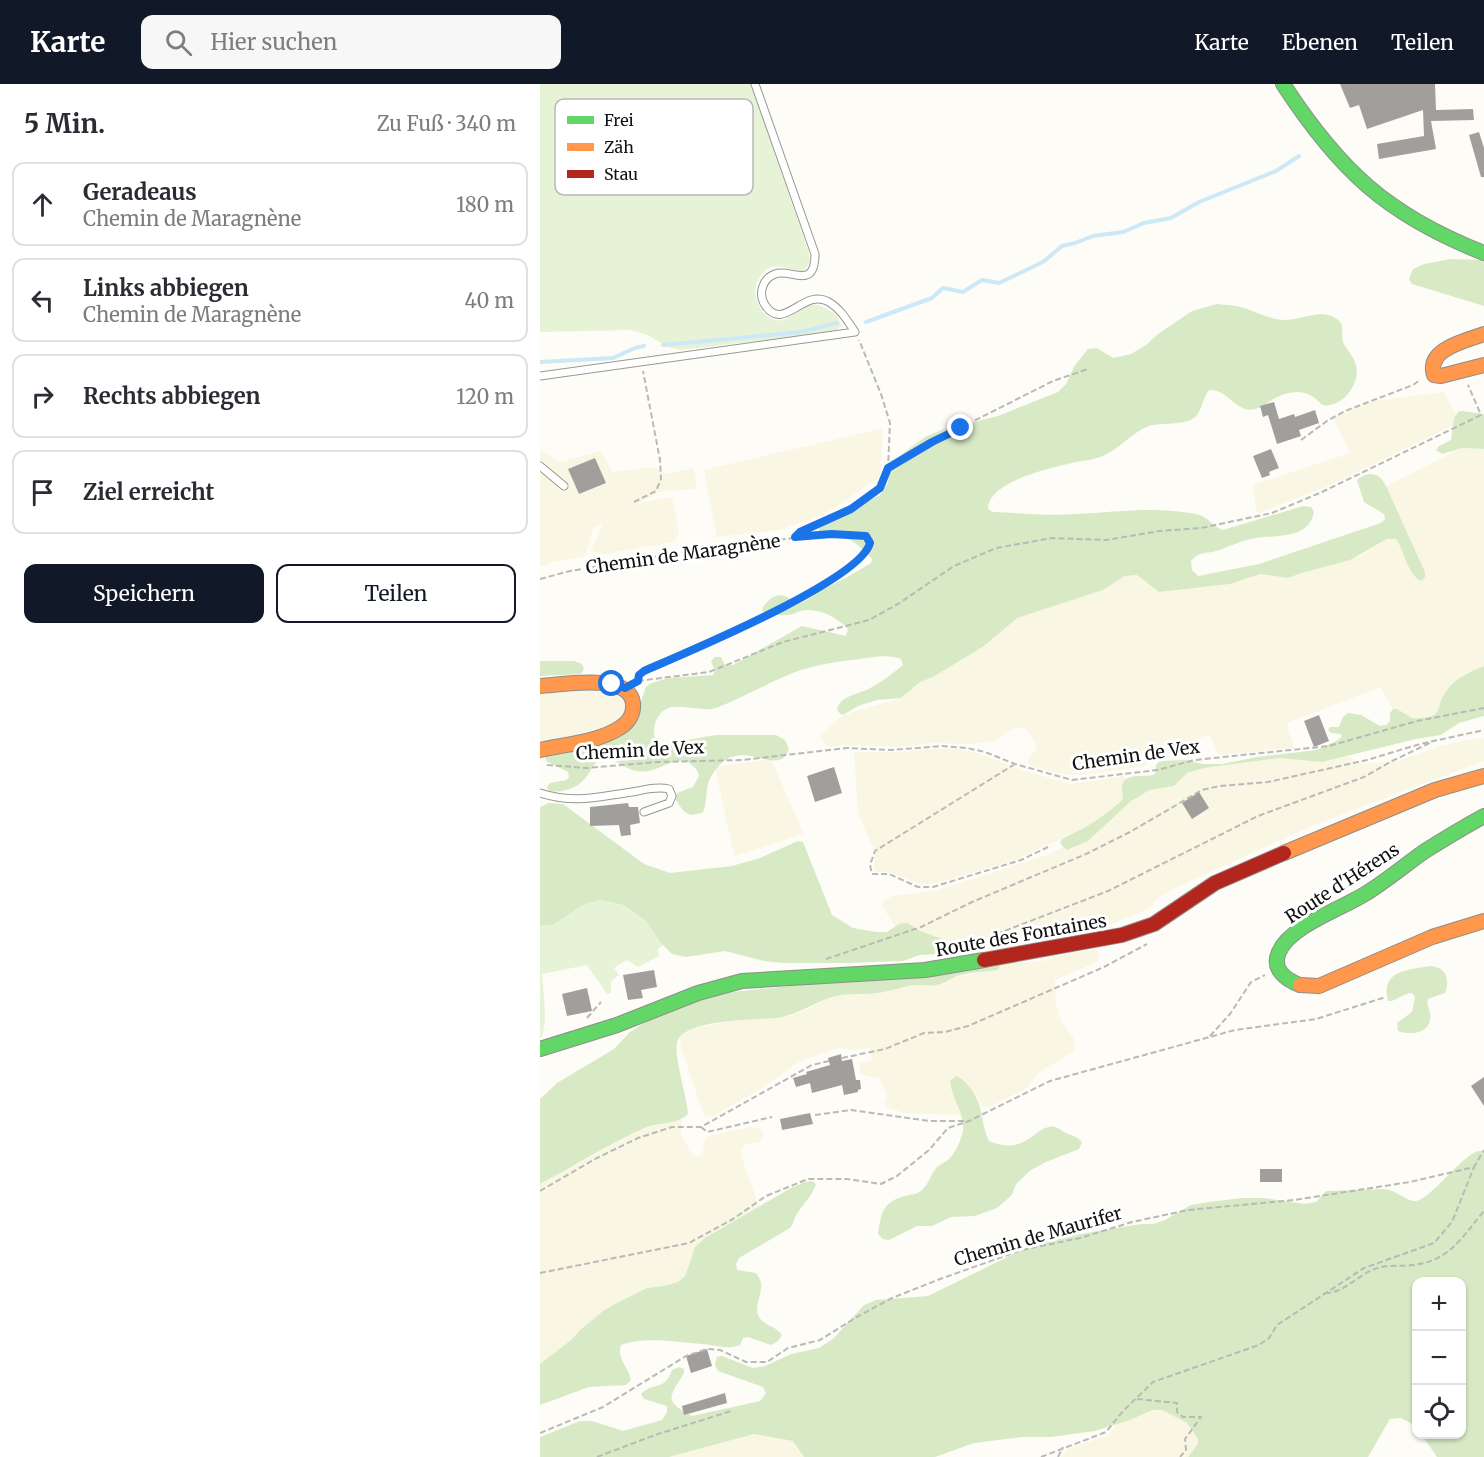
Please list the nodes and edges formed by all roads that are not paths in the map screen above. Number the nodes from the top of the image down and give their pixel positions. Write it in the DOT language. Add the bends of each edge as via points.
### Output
graph roads {
  1 [pos="755,84"];
  2 [pos="1286,88"];
  3 [pos="1484,252"];
  4 [pos="1484,334"];
  5 [pos="1484,365"];
  6 [pos="540,376"];
  7 [pos="540,466"];
  8 [pos="564,486"];
  9 [pos="540,686"];
  10 [pos="540,750"];
  11 [pos="1484,776"];
  12 [pos="540,793"];
  13 [pos="644,812"];
  14 [pos="1484,816"];
  15 [pos="1484,921"];
  16 [pos="540,1049"];
  1 -- 6 [label="lane" via="815,254 810,273 801,277 774,274 766,280 761,295 763,303 779,314 790,313 810,300 827,301 841,312 855,332"];
  2 -- 3 [label="street" via="1336,159 1359,181 1388,205 1440,236"];
  4 -- 5 [label="street" via="1447,349 1435,357 1431,367 1432,372 1441,376"];
  7 -- 8 [label="lane"];
  9 -- 10 [label="street" via="631,685 633,709 622,727"];
  11 -- 16 [label="street, Route des Fontaines" via="1435,790 1242,870 1215,883 1154,924 1122,935 925,970 724,984 584,1037"];
  12 -- 13 [label="lane" via="573,801 669,789 669,803"];
  14 -- 15 [label="street, Route d'Hérens" via="1358,899 1291,937 1280,950 1278,968 1292,984 1319,986 1426,939"];
}
